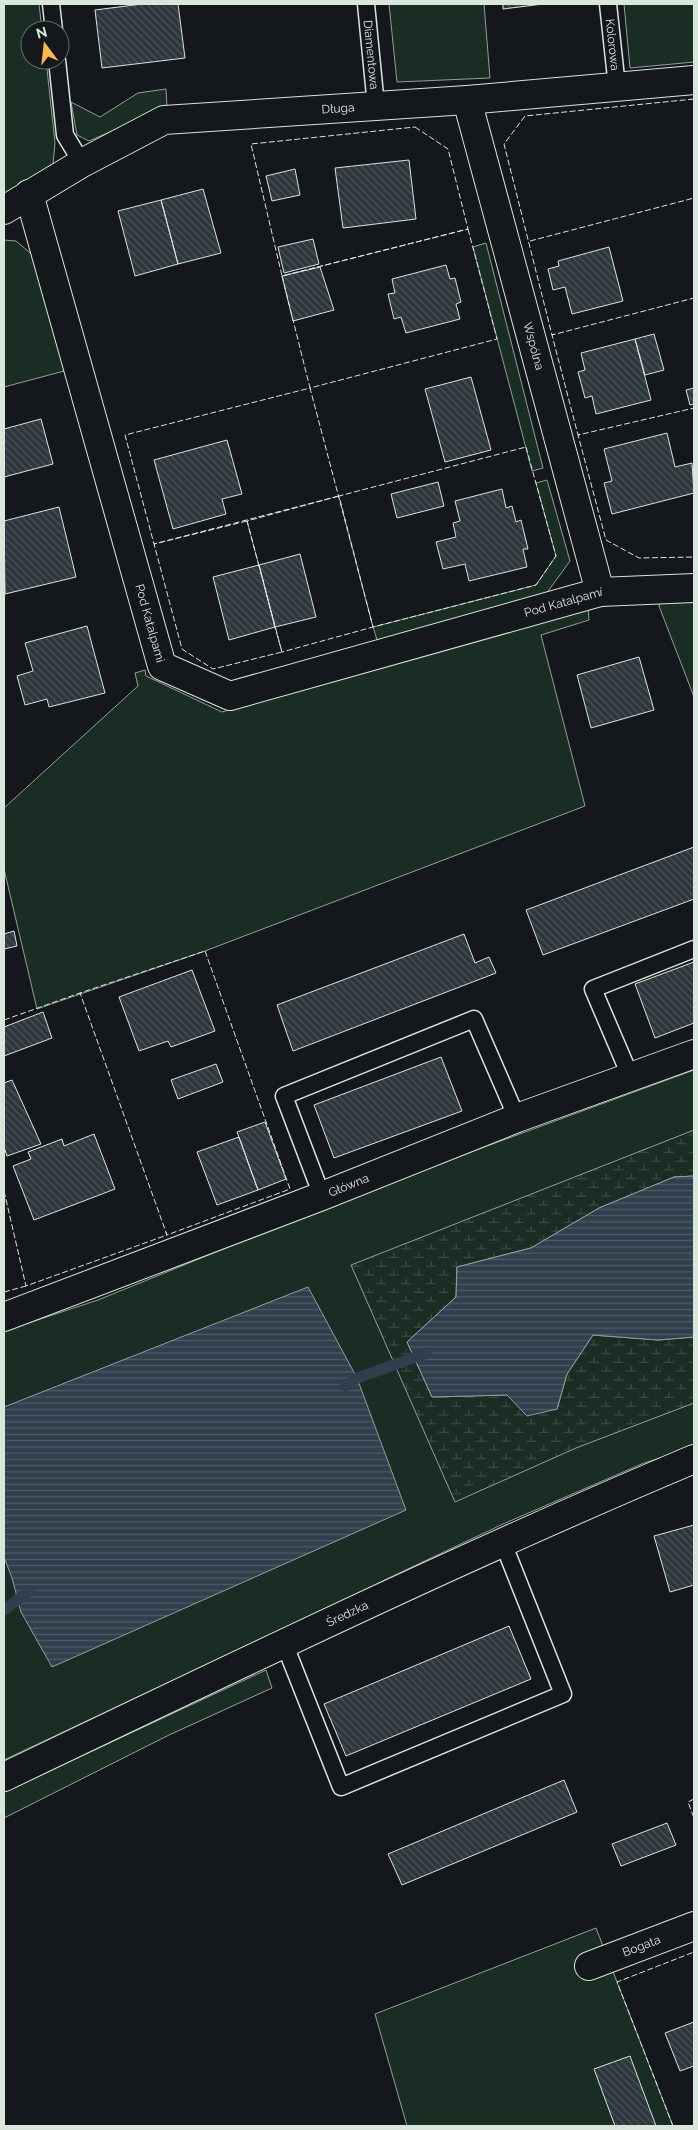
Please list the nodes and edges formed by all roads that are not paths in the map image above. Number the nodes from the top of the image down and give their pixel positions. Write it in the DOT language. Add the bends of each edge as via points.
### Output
graph roads {
  1 [pos="51,4"];
  2 [pos="366,4"];
  3 [pos="608,4"];
  4 [pos="53,20"];
  5 [pos="58,70"];
  6 [pos="694,80"];
  7 [pos="617,87"];
  8 [pos="467,100"];
  9 [pos="376,106"];
  10 [pos="82,163"];
  11 [pos="29,194"];
  12 [pos="4,210"];
  13 [pos="694,588"];
  14 [pos="600,592"];
  15 [pos="694,949"];
  16 [pos="694,1054"];
  17 [pos="631,1078"];
  18 [pos="517,1118"];
  19 [pos="322,1196"];
  20 [pos="4,1317"];
  21 [pos="694,1459"];
  22 [pos="503,1543"];
  23 [pos="284,1643"];
  24 [pos="4,1777"];
  25 [pos="694,1926"];
  26 [pos="589,1966"];
  1 -- 4 [label="lane"];
  2 -- 9 [label="lane, Diamentowa"];
  3 -- 7 [label="lane, Kolorowa"];
  5 -- 10 [label="lane" via="65,135"];
  6 -- 7 [label="street, Długa"];
  7 -- 8 [label="street, Długa"];
  8 -- 9 [label="street, Długa"];
  8 -- 14 [label="street, Wspólna"];
  9 -- 10 [label="street, Długa" via="164,120"];
  10 -- 11 [label="street, Długa"];
  11 -- 12 [label="street, Długa"];
  11 -- 14 [label="street, Pod Katalpami" via="162,666 230,696"];
  13 -- 14 [label="street, Pod Katalpami"];
  15 -- 17 [label="lane" via="593,989"];
  16 -- 17 [label="street, Główna"];
  17 -- 18 [label="street, Główna"];
  18 -- 19 [label="street, Główna"];
  18 -- 19 [label="lane" via="474,1019 284,1096"];
  19 -- 20 [label="street, Główna"];
  21 -- 22 [label="street, Średzka"];
  22 -- 23 [label="street, Średzka"];
  22 -- 23 [label="lane" via="563,1694 340,1786"];
  23 -- 24 [label="street, Średzka"];
  25 -- 26 [label="street, Bogata"];
}
